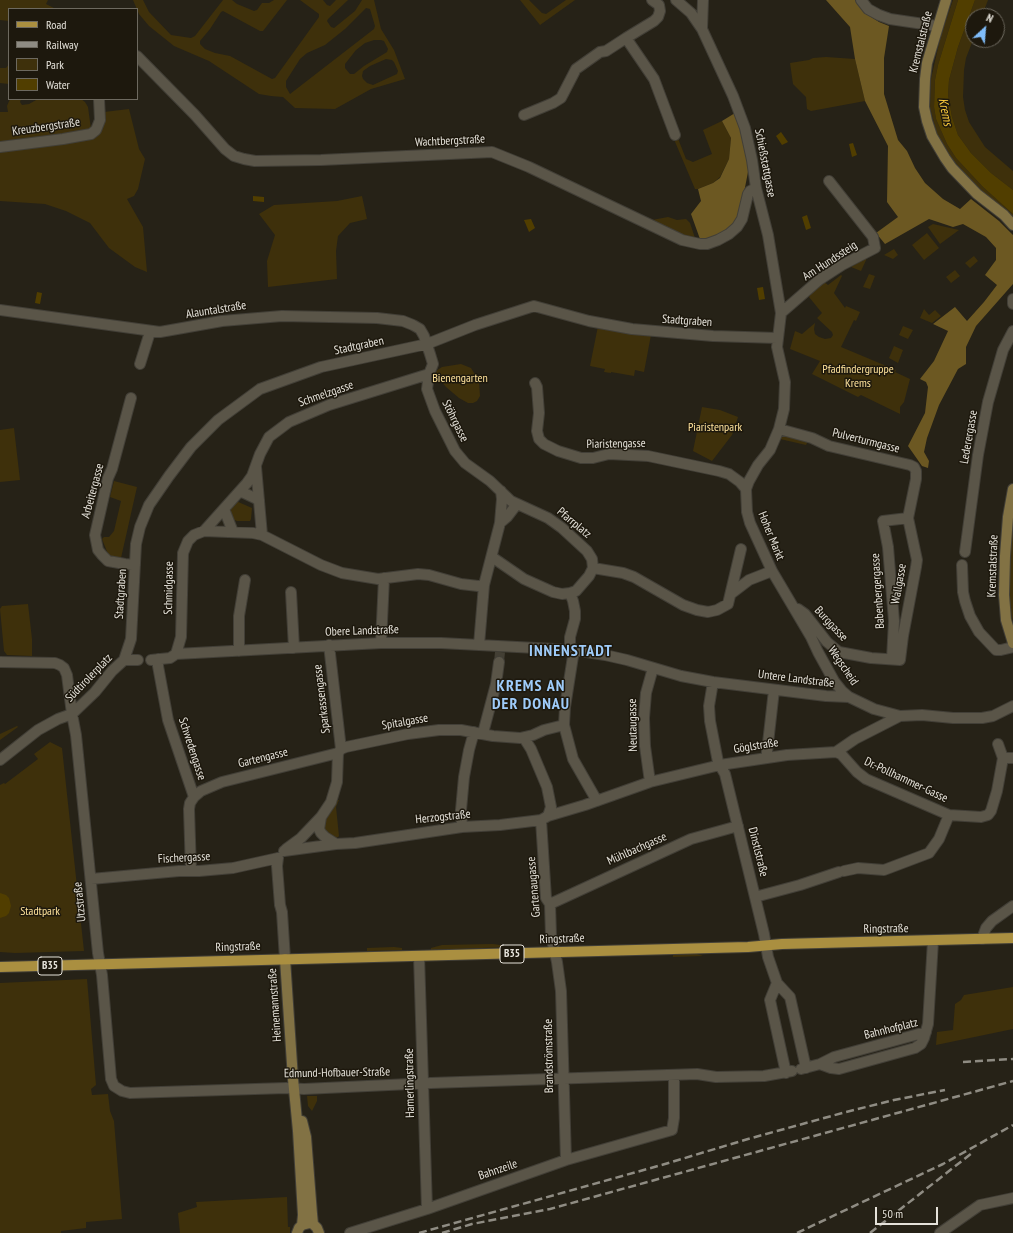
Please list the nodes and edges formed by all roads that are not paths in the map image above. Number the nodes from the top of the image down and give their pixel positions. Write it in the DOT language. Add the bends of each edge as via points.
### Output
graph roads {
  1 [pos="652,0"];
  2 [pos="676,0"];
  3 [pos="703,0"];
  4 [pos="861,0"];
  5 [pos="946,0"];
  6 [pos="937,26"];
  7 [pos="702,29"];
  8 [pos="626,38"];
  9 [pos="138,57"];
  10 [pos="99,100"];
  11 [pos="524,115"];
  12 [pos="675,135"];
  13 [pos="0,147"];
  14 [pos="829,181"];
  15 [pos="756,188"];
  16 [pos="1013,225"];
  17 [pos="1013,299"];
  18 [pos="1013,304"];
  19 [pos="0,310"];
  20 [pos="781,313"];
  21 [pos="1013,331"];
  22 [pos="150,332"];
  23 [pos="777,338"];
  24 [pos="427,344"];
  25 [pos="140,364"];
  26 [pos="429,374"];
  27 [pos="535,383"];
  28 [pos="131,398"];
  29 [pos="779,429"];
  30 [pos="256,467"];
  31 [pos="914,467"];
  32 [pos="746,489"];
  33 [pos="1013,489"];
  34 [pos="240,491"];
  35 [pos="501,492"];
  36 [pos="259,500"];
  37 [pos="517,504"];
  38 [pos="224,509"];
  39 [pos="908,518"];
  40 [pos="500,523"];
  41 [pos="204,532"];
  42 [pos="233,532"];
  43 [pos="262,535"];
  44 [pos="741,549"];
  45 [pos="965,552"];
  46 [pos="492,557"];
  47 [pos="136,565"];
  48 [pos="962,565"];
  49 [pos="593,568"];
  50 [pos="772,571"];
  51 [pos="384,578"];
  52 [pos="245,580"];
  53 [pos="484,585"];
  54 [pos="291,592"];
  55 [pos="732,592"];
  56 [pos="570,593"];
  57 [pos="793,606"];
  58 [pos="381,643"];
  59 [pos="1013,643"];
  60 [pos="329,645"];
  61 [pos="479,645"];
  62 [pos="1013,647"];
  63 [pos="294,648"];
  64 [pos="574,650"];
  65 [pos="239,651"];
  66 [pos="500,653"];
  67 [pos="176,654"];
  68 [pos="155,659"];
  69 [pos="124,660"];
  70 [pos="138,660"];
  71 [pos="896,660"];
  72 [pos="0,662"];
  73 [pos="653,668"];
  74 [pos="713,682"];
  75 [pos="774,690"];
  76 [pos="849,697"];
  77 [pos="1013,706"];
  78 [pos="72,714"];
  79 [pos="900,716"];
  80 [pos="564,725"];
  81 [pos="479,732"];
  82 [pos="528,736"];
  83 [pos="998,744"];
  84 [pos="339,751"];
  85 [pos="836,752"];
  86 [pos="767,758"];
  87 [pos="1008,758"];
  88 [pos="0,760"];
  89 [pos="720,765"];
  90 [pos="650,782"];
  91 [pos="194,797"];
  92 [pos="597,801"];
  93 [pos="949,815"];
  94 [pos="321,817"];
  95 [pos="545,818"];
  96 [pos="738,826"];
  97 [pos="462,828"];
  98 [pos="336,844"];
  99 [pos="281,854"];
  100 [pos="191,871"];
  101 [pos="91,879"];
  102 [pos="755,897"];
  103 [pos="550,904"];
  104 [pos="1013,906"];
  105 [pos="1013,938"];
  106 [pos="982,939"];
  107 [pos="933,941"];
  108 [pos="766,946"];
  109 [pos="554,952"];
  110 [pos="419,956"];
  111 [pos="285,959"];
  112 [pos="100,964"];
  113 [pos="0,967"];
  114 [pos="777,983"];
  115 [pos="796,1070"];
  116 [pos="674,1076"];
  117 [pos="562,1078"];
  118 [pos="423,1083"];
  119 [pos="114,1086"];
  120 [pos="294,1088"];
  121 [pos="295,1103"];
  122 [pos="566,1160"];
  123 [pos="1013,1198"];
  124 [pos="427,1209"];
  125 [pos="300,1229"];
  126 [pos="316,1229"];
  127 [pos="350,1233"];
  128 [pos="940,1233"];
  1 -- 8 [label="street" via="660,5 658,17"];
  2 -- 7 [label="street" via="691,13"];
  3 -- 7 [label="street, Schießstattgasse"];
  4 -- 6 [label="street" via="868,8 890,20"];
  5 -- 6 [label="main road, Kremstalstraße"];
  6 -- 16 [label="main road, Kremstalstraße" via="927,63 924,92 924,107 932,136 945,158 963,180"];
  7 -- 15 [label="street, Schießstattgasse" via="745,128"];
  8 -- 11 [label="street" via="576,69 561,98"];
  8 -- 12 [label="street" via="654,79"];
  9 -- 15 [label="street, Wachtbergstraße" via="225,149 234,156 244,159 321,160 492,152 682,240 700,244 718,240 737,227 742,219 748,194"];
  10 -- 13 [label="street, Kreuzbergstraße" via="100,120 96,130 90,134"];
  14 -- 20 [label="street, Am Hundssteig" via="873,237 875,248 819,280"];
  15 -- 20 [label="street, Schießstattgasse" via="768,235"];
  17 -- 18 [label="street"];
  19 -- 22 [label="street, Alauntalstraße"];
  20 -- 23 [label="street, Schießstattgasse"];
  21 -- 45 [label="street, Lederergasse" via="1002,350 988,402 978,454"];
  22 -- 24 [label="street, Alauntalstraße" via="169,332 248,318 339,316 384,319 413,325 420,329"];
  22 -- 25 [label="street"];
  23 -- 24 [label="street, Stadtgraben" via="632,329 534,306"];
  23 -- 29 [label="street, Schießstattgasse" via="785,382 784,409"];
  24 -- 26 [label="street, Stöhrgasse" via="433,364"];
  24 -- 47 [label="street, Stadtgraben" via="321,367 260,390 232,409 191,447 149,505 136,544"];
  26 -- 30 [label="street, Schmelzgasse" via="329,405 289,422 269,437"];
  26 -- 35 [label="street, Stöhrgasse" via="429,396 454,451"];
  27 -- 32 [label="street, Piaristengasse" via="539,413 537,430 539,439 544,444 572,455 593,458 609,454 648,456 729,474"];
  28 -- 47 [label="street, Arbeitergasse" via="95,535 98,550 108,561"];
  29 -- 31 [label="street, Pulverturmgasse" via="812,438 829,446"];
  29 -- 32 [label="street, Schießstattgasse" via="770,450 752,474"];
  30 -- 34 [label="street"];
  30 -- 36 [label="street"];
  31 -- 39 [label="street, Wallgasse" via="916,479"];
  32 -- 50 [label="street, Hoher Markt" via="750,523"];
  33 -- 59 [label="main road, Kremstalstraße" via="1004,556 1004,595 1006,620"];
  34 -- 36 [label="street"];
  34 -- 38 [label="street"];
  35 -- 37 [label="street, Pfarrplatz"];
  35 -- 40 [label="street"];
  36 -- 43 [label="street"];
  37 -- 40 [label="street"];
  37 -- 49 [label="street, Pfarrplatz" via="548,518 571,536 587,551 592,559"];
  38 -- 41 [label="street"];
  38 -- 42 [label="street"];
  39 -- 71 [label="street, Wallgasse" via="917,560"];
  39 -- 71 [label="street, Babenbergergasse" via="883,521 888,546"];
  40 -- 46 [label="street"];
  41 -- 42 [label="street"];
  41 -- 67 [label="street, Schmidgasse" via="194,535 188,541 183,554 181,637"];
  42 -- 43 [label="street"];
  43 -- 51 [label="street" via="342,573"];
  44 -- 55 [label="street"];
  46 -- 53 [label="street"];
  46 -- 56 [label="street" via="524,579 553,592"];
  47 -- 69 [label="street, Stadtgraben" via="131,639"];
  48 -- 62 [label="street" via="965,601 979,632 996,650"];
  49 -- 55 [label="street" via="634,577 670,598 708,612 728,604"];
  49 -- 56 [label="street" via="582,586"];
  50 -- 55 [label="street, Hoher Markt" via="749,580"];
  50 -- 57 [label="street, Hoher Markt"];
  51 -- 53 [label="street" via="418,574 462,584"];
  51 -- 58 [label="street"];
  52 -- 65 [label="street" via="239,616"];
  53 -- 61 [label="street"];
  54 -- 63 [label="street"];
  56 -- 64 [label="street" via="574,601 575,619 570,645"];
  57 -- 71 [label="street, Burggasse" via="805,614 827,642 840,652"];
  57 -- 76 [label="street, Wegscheid" via="834,681"];
  58 -- 60 [label="street, Obere Landstraße"];
  58 -- 61 [label="street, Obere Landstraße"];
  60 -- 63 [label="street, Obere Landstraße"];
  60 -- 84 [label="street, Sparkassengasse"];
  61 -- 66 [label="street, Obere Landstraße"];
  63 -- 65 [label="street, Obere Landstraße"];
  64 -- 66 [label="street, Obere Landstraße"];
  64 -- 73 [label="street, Untere Landstraße" via="605,655"];
  64 -- 80 [label="street" via="567,678"];
  65 -- 67 [label="street, Obere Landstraße"];
  66 -- 81 [label="street" via="496,684"];
  67 -- 68 [label="street, Obere Landstraße" via="170,658"];
  68 -- 91 [label="street, Schwedengasse" via="168,720"];
  69 -- 70 [label="street"];
  69 -- 78 [label="street, Südtirolerplatz"];
  72 -- 78 [label="street, Südtirolerplatz" via="50,662 60,665 67,675"];
  73 -- 74 [label="street, Untere Landstraße"];
  73 -- 90 [label="street, Neutaugasse" via="646,693 644,718"];
  74 -- 75 [label="street, Untere Landstraße"];
  74 -- 89 [label="street, Dinstlstraße" via="709,706 710,721"];
  75 -- 76 [label="street, Untere Landstraße"];
  75 -- 86 [label="street"];
  76 -- 79 [label="street, Untere Landstraße" via="874,709"];
  77 -- 79 [label="street, Untere Landstraße" via="982,718"];
  78 -- 88 [label="street, Südtirolerplatz" via="38,730"];
  78 -- 101 [label="street, Utzstraße"];
  79 -- 85 [label="street, Göglstraße" via="855,739"];
  80 -- 82 [label="street"];
  80 -- 92 [label="street" via="573,759"];
  81 -- 82 [label="street, Spitalgasse" via="508,738"];
  81 -- 84 [label="street, Spitalgasse" via="426,731"];
  81 -- 97 [label="street" via="469,750 464,777"];
  82 -- 95 [label="street, Gartenaugasse" via="550,799 551,807"];
  83 -- 87 [label="street"];
  84 -- 91 [label="street, Gartengasse" via="234,778 211,786"];
  84 -- 94 [label="street, Sparkassengasse" via="337,782 331,802"];
  85 -- 86 [label="street, Göglstraße"];
  85 -- 93 [label="street, Dr.-Pollhammer-Gasse" via="841,754 856,772 866,778"];
  86 -- 89 [label="street, Göglstraße"];
  87 -- 93 [label="street, Dr.-Pollhammer-Gasse" via="988,816 981,818"];
  89 -- 90 [label="street, Göglstraße"];
  89 -- 96 [label="street, Dinstlstraße" via="725,774"];
  90 -- 92 [label="street, Göglstraße"];
  91 -- 100 [label="street, Schwedengasse" via="188,809"];
  92 -- 95 [label="street, Herzogstraße"];
  93 -- 102 [label="street" via="939,839 929,853 915,859 884,870 858,868 842,871"];
  94 -- 98 [label="street" via="321,833"];
  94 -- 99 [label="street, Sparkassengasse"];
  95 -- 97 [label="street, Herzogstraße"];
  95 -- 103 [label="street, Gartenaugasse" via="545,889"];
  96 -- 102 [label="street, Dinstlstraße"];
  96 -- 103 [label="street, Mühlbachgasse" via="691,839"];
  97 -- 98 [label="street, Herzogstraße"];
  98 -- 99 [label="street, Fischergasse"];
  99 -- 100 [label="street, Fischergasse" via="233,868"];
  99 -- 111 [label="street, Heinemannstraße" via="277,866"];
  100 -- 101 [label="street, Fischergasse"];
  101 -- 112 [label="street, Utzstraße"];
  102 -- 108 [label="street, Dinstlstraße"];
  103 -- 109 [label="street, Gartenaugasse"];
  104 -- 106 [label="street" via="992,921"];
  105 -- 106 [label="main road, B35"];
  106 -- 107 [label="main road, Ringstraße / B35"];
  107 -- 108 [label="main road, Ringstraße / B35"];
  107 -- 115 [label="street, Bahnhofplatz" via="926,1032"];
  108 -- 109 [label="main road, Ringstraße / B35"];
  108 -- 114 [label="street"];
  109 -- 110 [label="main road, Ringstraße / B35"];
  109 -- 117 [label="street, Brandströmstraße" via="561,991"];
  110 -- 111 [label="main road, Ringstraße / B35"];
  110 -- 118 [label="street, Hamerlingstraße"];
  111 -- 112 [label="main road, Ringstraße / B35"];
  111 -- 120 [label="main road, Heinemannstraße"];
  112 -- 113 [label="main road, Ringstraße / B35"];
  112 -- 119 [label="street, Utzstraße" via="111,1079"];
  114 -- 115 [label="street" via="790,997"];
  114 -- 115 [label="street" via="770,1000"];
  115 -- 116 [label="street, Bahnhofplatz" via="764,1076"];
  116 -- 117 [label="street, Bahnhofplatz"];
  116 -- 122 [label="street, Bahnzeile" via="672,1130"];
  117 -- 118 [label="street, Edmund-Hofbauer-Straße"];
  117 -- 122 [label="street, Brandströmstraße"];
  118 -- 120 [label="street, Edmund-Hofbauer-Straße"];
  118 -- 124 [label="street, Hamerlingstraße"];
  119 -- 120 [label="street, Edmund-Hofbauer-Straße" via="130,1092"];
  120 -- 121 [label="main road, Heinemannstraße"];
  121 -- 125 [label="main road, Heinemannstraße" via="302,1199"];
  121 -- 126 [label="main road, Heinemannstraße" via="306,1137 312,1214"];
  122 -- 124 [label="street, Bahnzeile"];
  123 -- 128 [label="street" via="980,1205"];
  124 -- 127 [label="street, Bahnzeile"];
  125 -- 126 [label="main road" via="306,1224"];
}
